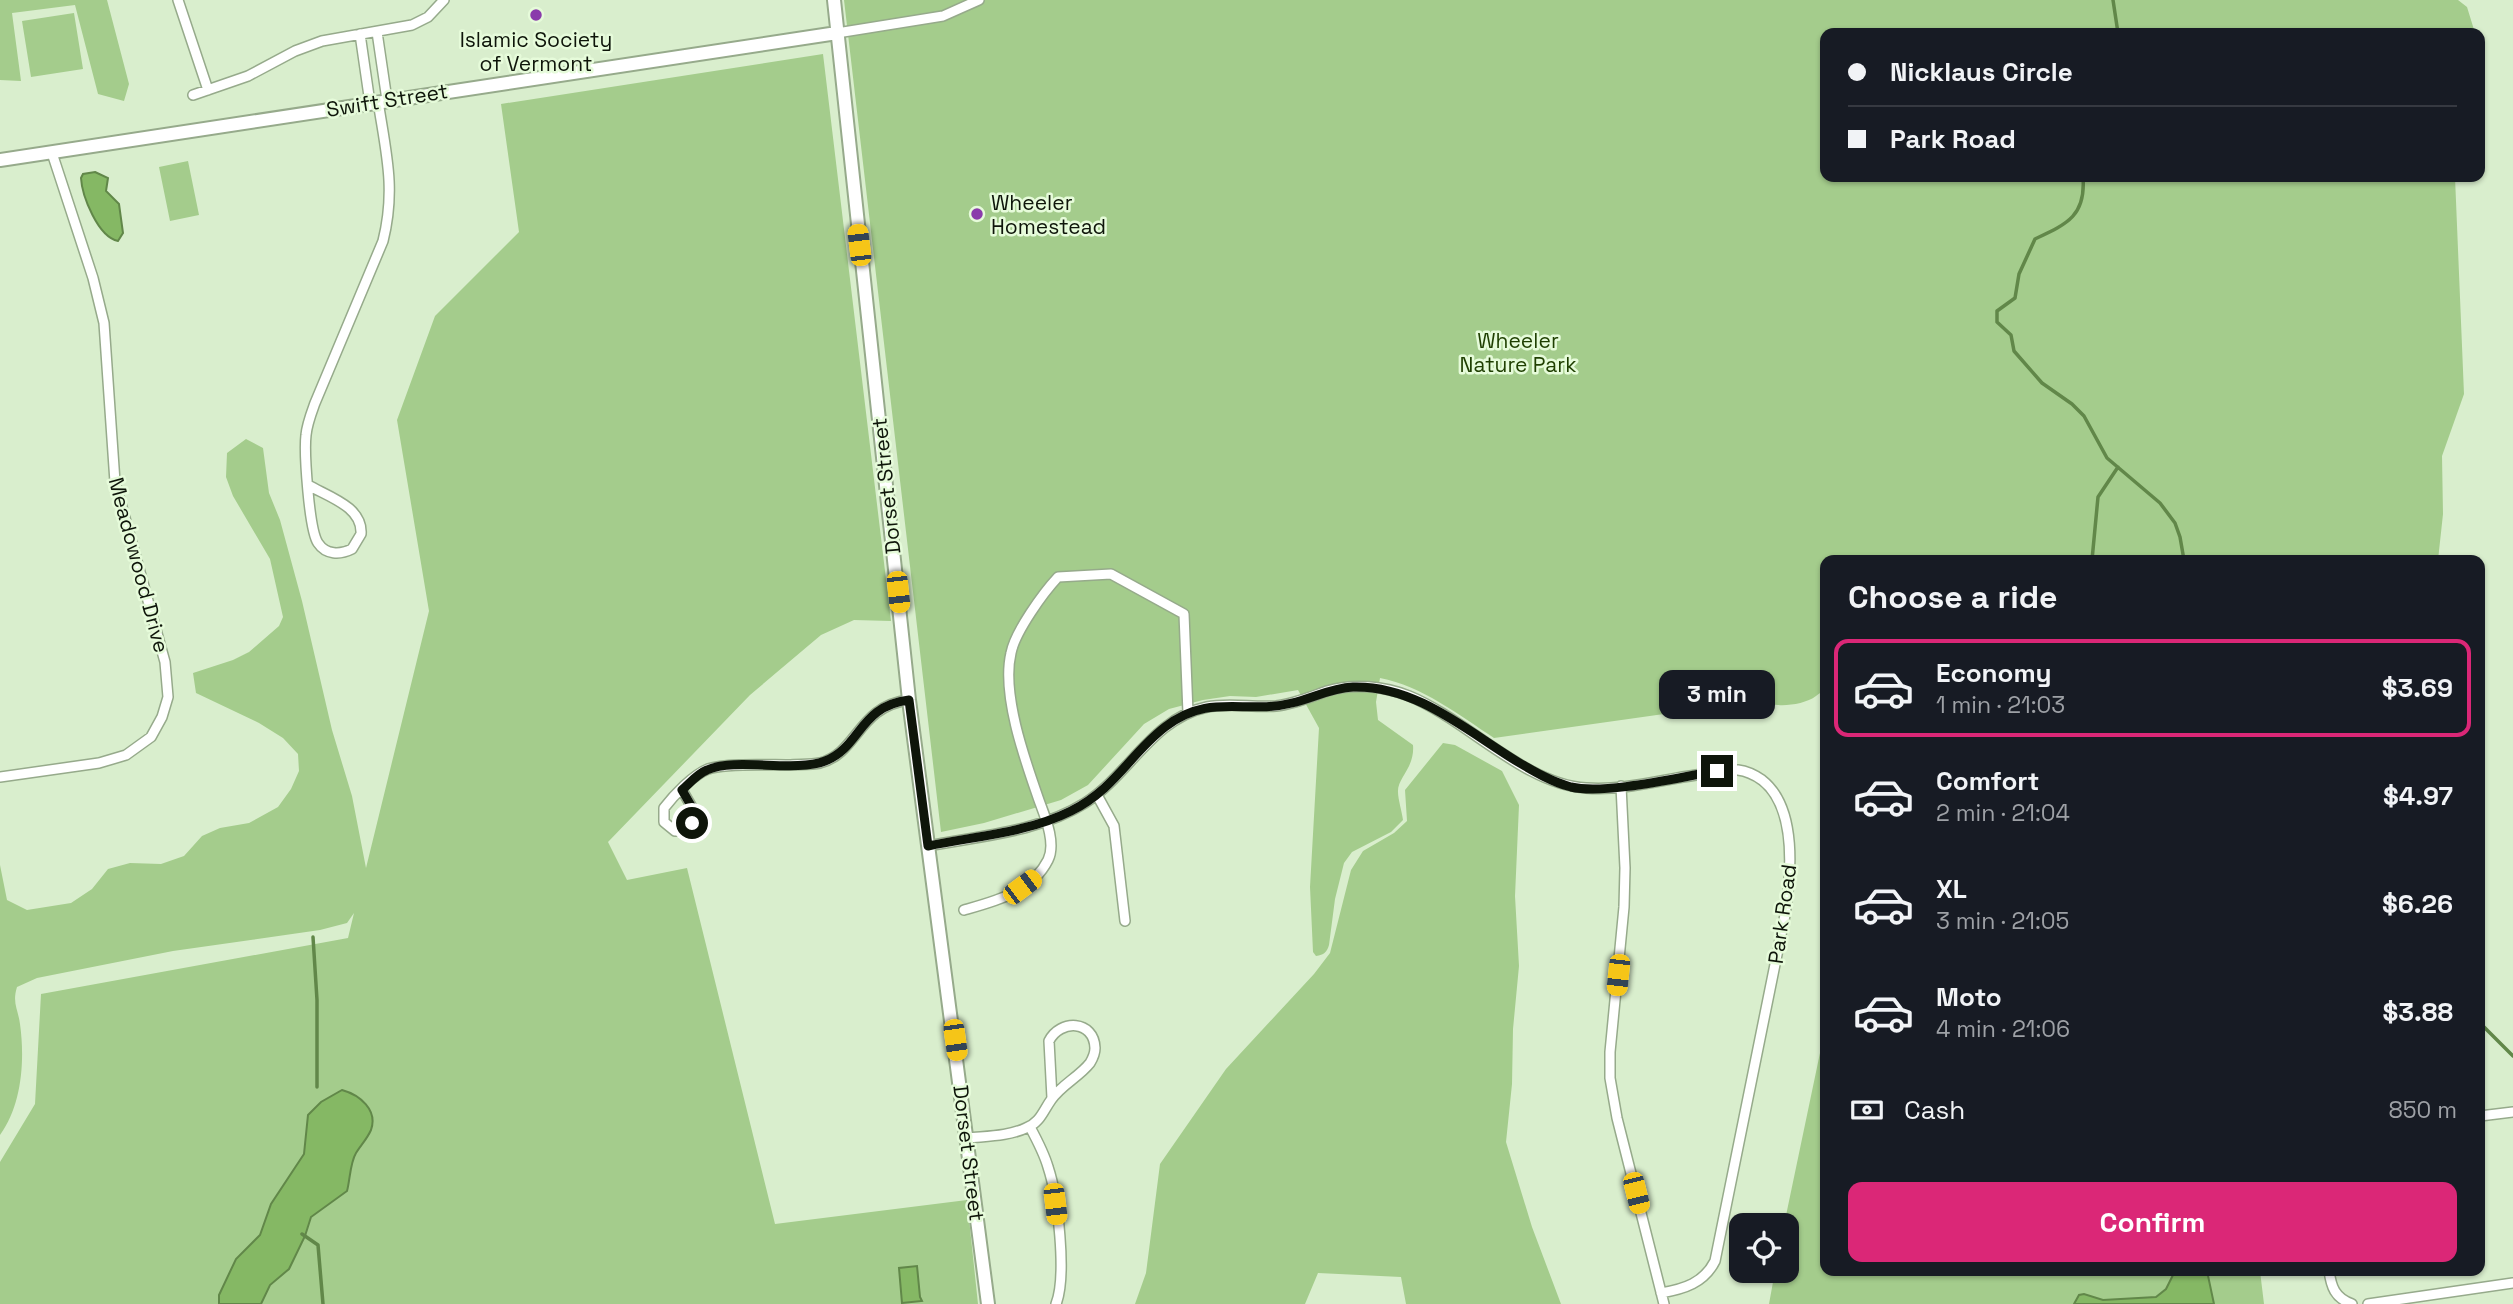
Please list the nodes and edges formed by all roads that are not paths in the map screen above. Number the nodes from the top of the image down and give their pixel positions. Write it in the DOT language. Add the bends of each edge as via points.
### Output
graph roads {
  1 [pos="178,0"];
  2 [pos="444,0"];
  3 [pos="834,0"];
  4 [pos="979,0"];
  5 [pos="377,32"];
  6 [pos="837,33"];
  7 [pos="360,34"];
  8 [pos="208,90"];
  9 [pos="193,95"];
  10 [pos="379,101"];
  11 [pos="52,153"];
  12 [pos="0,160"];
  13 [pos="308,485"];
  14 [pos="909,700"];
  15 [pos="1188,713"];
  16 [pos="0,778"];
  17 [pos="1621,786"];
  18 [pos="682,790"];
  19 [pos="1097,795"];
  20 [pos="1047,821"];
  21 [pos="928,846"];
  22 [pos="964,910"];
  23 [pos="1125,921"];
  24 [pos="1052,1098"];
  25 [pos="2513,1112"];
  26 [pos="2485,1115"];
  27 [pos="1030,1127"];
  28 [pos="968,1138"];
  29 [pos="2330,1276"];
  30 [pos="2513,1283"];
  31 [pos="1661,1293"];
  32 [pos="988,1304"];
  33 [pos="1056,1304"];
  34 [pos="1664,1304"];
  35 [pos="2352,1304"];
  36 [pos="2368,1304"];
  1 -- 8 [label="street"];
  2 -- 5 [label="street" via="421,21"];
  3 -- 6 [label="street, Dorset Street"];
  4 -- 6 [label="street, Swift Street" via="943,16"];
  5 -- 7 [label="street"];
  5 -- 10 [label="street"];
  6 -- 10 [label="street, Swift Street"];
  6 -- 14 [label="street, Dorset Street"];
  7 -- 8 [label="street" via="309,46"];
  7 -- 10 [label="street"];
  8 -- 9 [label="street"];
  10 -- 11 [label="street, Swift Street"];
  10 -- 13 [label="street" via="390,186 387,222 311,414 305,443"];
  11 -- 12 [label="street, Swift Street"];
  11 -- 16 [label="street, Meadowood Drive" via="104,323 116,489 165,662 168,697 151,737 126,755"];
  13 -- 13 [label="street" via="318,544 334,553 352,549 361,534 358,516"];
  14 -- 18 [label="street" via="883,707 828,760 715,767"];
  14 -- 21 [label="street, Dorset Street"];
  15 -- 17 [label="street, Park Road" via="1222,705 1278,706 1349,687 1383,689 1420,701 1548,779 1583,788"];
  15 -- 19 [label="street, Park Road" via="1162,729"];
  15 -- 20 [label="street" via="1184,614 1111,575 1058,577 1041,595 1011,652 1009,690 1026,763"];
  17 -- 31 [label="street" via="1625,907 1611,1078"];
  17 -- 31 [label="street, Park Road" via="1717,771 1745,772 1772,790 1788,836 1790,882 1785,915 1718,1254 1700,1280"];
  18 -- 18 [label="street" via="663,813 667,826 675,831 689,827 694,818"];
  19 -- 20 [label="street, Park Road"];
  19 -- 23 [label="street" via="1114,826"];
  20 -- 21 [label="street, Park Road"];
  20 -- 22 [label="street" via="1050,858 1036,877 1007,898"];
  21 -- 28 [label="street, Dorset Street"];
  24 -- 24 [label="street" via="1094,1056 1091,1036 1079,1026 1059,1028 1049,1041"];
  24 -- 27 [label="street"];
  25 -- 26 [label="street"];
  27 -- 28 [label="street"];
  27 -- 33 [label="street" via="1052,1183 1062,1276"];
  28 -- 32 [label="street, Dorset Street"];
  29 -- 35 [label="street" via="2337,1295"];
  30 -- 36 [label="street"];
  31 -- 34 [label="street"];
}
